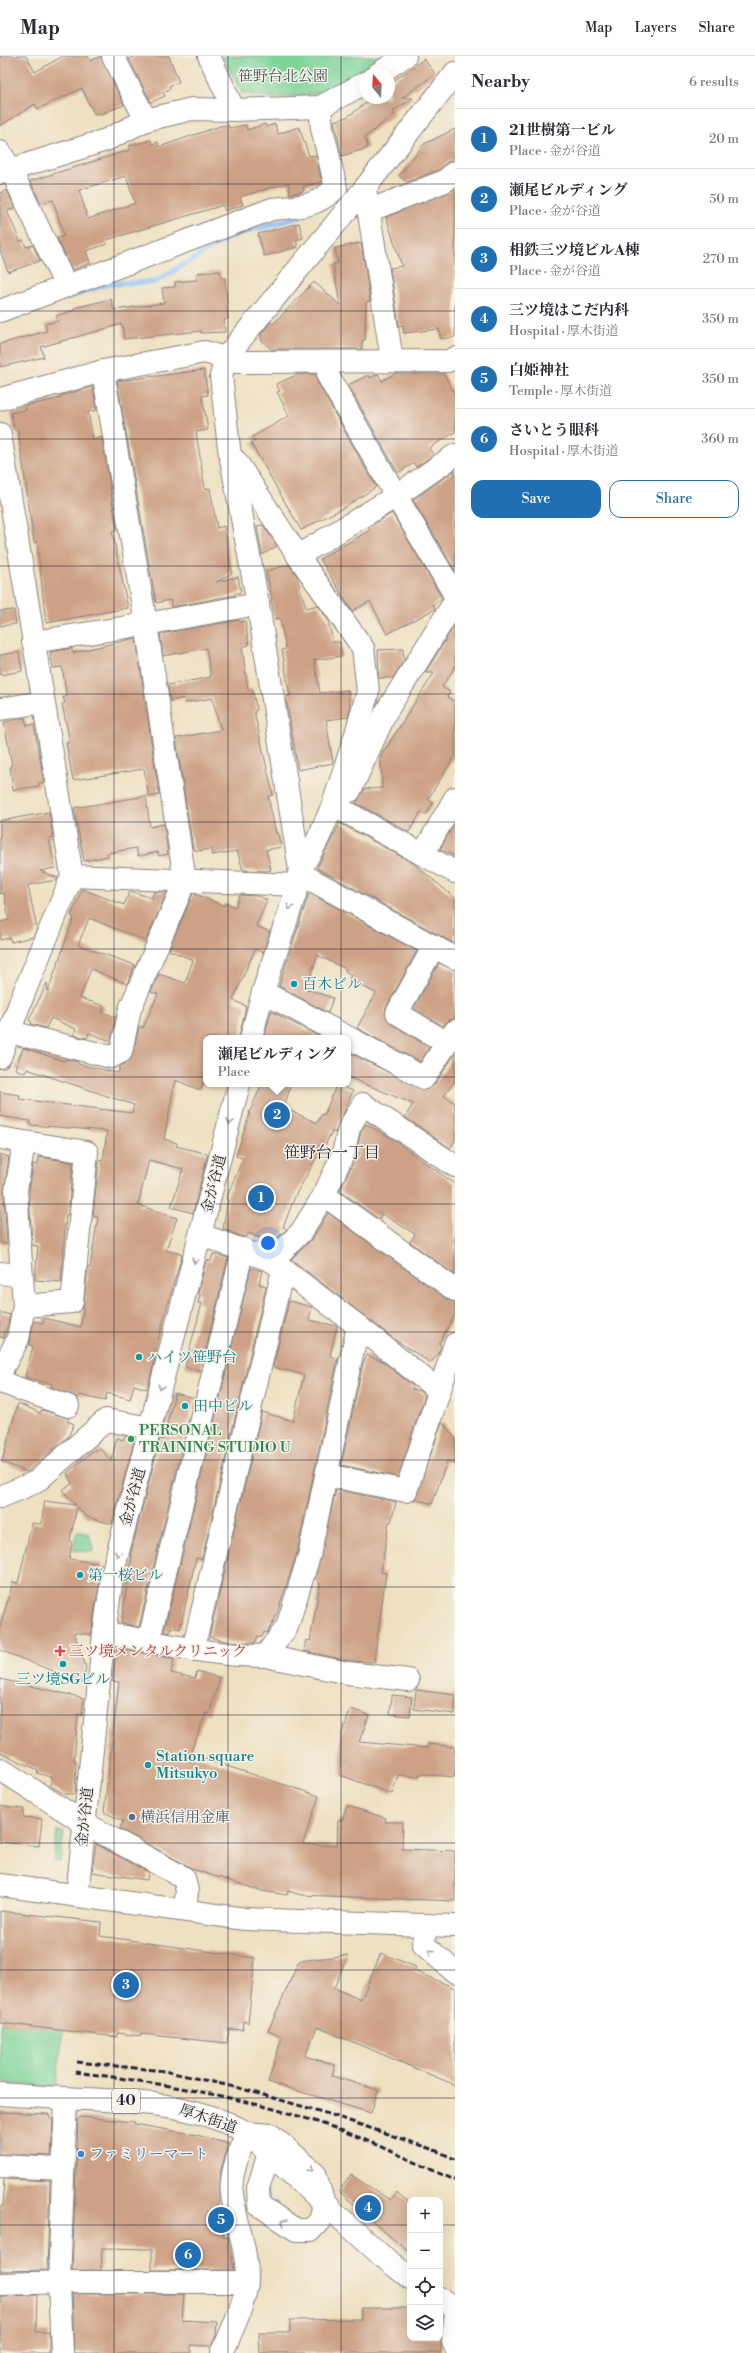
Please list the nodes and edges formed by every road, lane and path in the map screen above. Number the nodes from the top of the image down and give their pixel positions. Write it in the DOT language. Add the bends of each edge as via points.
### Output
graph roads {
  1 [pos="114,56"];
  2 [pos="209,56"];
  3 [pos="405,56"];
  4 [pos="387,68"];
  5 [pos="455,73"];
  6 [pos="359,86"];
  7 [pos="320,107"];
  8 [pos="234,110"];
  9 [pos="146,120"];
  10 [pos="3,164"];
  11 [pos="455,172"];
  12 [pos="336,188"];
  13 [pos="363,200"];
  14 [pos="66,286"];
  15 [pos="0,311"];
  16 [pos="226,357"];
  17 [pos="455,358"];
  18 [pos="392,360"];
  19 [pos="103,371"];
  20 [pos="328,376"];
  21 [pos="0,399"];
  22 [pos="0,434"];
  23 [pos="230,452"];
  24 [pos="455,455"];
  25 [pos="396,496"];
  26 [pos="298,556"];
  27 [pos="455,595"];
  28 [pos="455,601"];
  29 [pos="258,604"];
  30 [pos="146,624"];
  31 [pos="33,642"];
  32 [pos="43,702"];
  33 [pos="0,709"];
  34 [pos="455,798"];
  35 [pos="337,807"];
  36 [pos="423,854"];
  37 [pos="455,872"];
  38 [pos="72,876"];
  39 [pos="299,876"];
  40 [pos="185,881"];
  41 [pos="434,946"];
  42 [pos="455,958"];
  43 [pos="263,992"];
  44 [pos="10,1032"];
  45 [pos="252,1035"];
  46 [pos="344,1035"];
  47 [pos="451,1037"];
  48 [pos="351,1039"];
  49 [pos="0,1057"];
  50 [pos="238,1087"];
  51 [pos="0,1138"];
  52 [pos="24,1143"];
  53 [pos="454,1163"];
  54 [pos="324,1195"];
  55 [pos="202,1235"];
  56 [pos="243,1249"];
  57 [pos="278,1266"];
  58 [pos="455,1290"];
  59 [pos="24,1306"];
  60 [pos="358,1326"];
  61 [pos="455,1344"];
  62 [pos="0,1381"];
  63 [pos="438,1390"];
  64 [pos="68,1406"];
  65 [pos="151,1428"];
  66 [pos="327,1475"];
  67 [pos="0,1497"];
  68 [pos="104,1633"];
  69 [pos="149,1640"];
  70 [pos="193,1650"];
  71 [pos="265,1656"];
  72 [pos="408,1680"];
  73 [pos="0,1769"];
  74 [pos="84,1823"];
  75 [pos="0,1885"];
  76 [pos="77,1896"];
  77 [pos="185,1909"];
  78 [pos="425,1925"];
  79 [pos="455,1926"];
  80 [pos="455,1972"];
  81 [pos="0,2094"];
  82 [pos="66,2098"];
  83 [pos="247,2133"];
  84 [pos="269,2153"];
  85 [pos="0,2166"];
  86 [pos="62,2169"];
  87 [pos="324,2204"];
  88 [pos="407,2275"];
  89 [pos="59,2282"];
  90 [pos="247,2282"];
  91 [pos="0,2284"];
  92 [pos="443,2301"];
  93 [pos="455,2308"];
  94 [pos="455,2319"];
  95 [pos="455,2346"];
  96 [pos="62,2353"];
  97 [pos="222,2353"];
  1 -- 9 [label="street"];
  2 -- 8 [label="street"];
  3 -- 4 [label="street"];
  5 -- 13 [label="street"];
  6 -- 7 [label="street"];
  7 -- 8 [label="street"];
  7 -- 12 [label="street" via="322,128"];
  8 -- 9 [label="street" via="192,109"];
  9 -- 10 [label="street" via="106,140"];
  10 -- 14 [label="street"];
  11 -- 13 [label="street" via="445,181"];
  12 -- 13 [label="street"];
  12 -- 14 [label="street" via="323,200 308,205 272,209"];
  13 -- 16 [label="street"];
  13 -- 18 [label="street"];
  14 -- 15 [label="street"];
  16 -- 18 [label="street" via="237,362"];
  16 -- 19 [label="street" via="205,352"];
  16 -- 23 [label="street" via="220,376"];
  17 -- 18 [label="street" via="448,361"];
  19 -- 21 [label="street"];
  19 -- 30 [label="street"];
  20 -- 25 [label="street"];
  22 -- 31 [label="street"];
  23 -- 26 [label="street"];
  23 -- 29 [label="street"];
  24 -- 25 [label="street"];
  25 -- 26 [label="street"];
  25 -- 27 [label="street"];
  26 -- 35 [label="street" via="362,648 368,691"];
  28 -- 35 [label="street" via="386,712"];
  29 -- 30 [label="street"];
  29 -- 39 [label="street"];
  30 -- 31 [label="street"];
  30 -- 40 [label="street"];
  31 -- 32 [label="street"];
  32 -- 33 [label="street"];
  32 -- 38 [label="street"];
  34 -- 36 [label="street"];
  35 -- 36 [label="street"];
  35 -- 39 [label="street"];
  36 -- 37 [label="street"];
  38 -- 40 [label="street"];
  38 -- 44 [label="street"];
  39 -- 40 [label="street"];
  39 -- 41 [label="street"];
  39 -- 43 [label="street, one-way"];
  40 -- 44 [label="street" via="130,1009 121,1052 111,1057"];
  41 -- 42 [label="street"];
  41 -- 47 [label="street" via="397,1013"];
  43 -- 45 [label="street"];
  43 -- 46 [label="street"];
  44 -- 49 [label="street"];
  47 -- 48 [label="street" via="424,1078"];
  50 -- 55 [label="street, 金が谷道, one-way"];
  51 -- 52 [label="street"];
  52 -- 59 [label="street" via="16,1190 11,1275"];
  52 -- 59 [label="street" via="86,1152 72,1302"];
  53 -- 54 [label="street" via="363,1104 349,1128 343,1154"];
  54 -- 57 [label="street"];
  54 -- 58 [label="street"];
  55 -- 56 [label="street"];
  55 -- 65 [label="street, 金が谷道, one-way"];
  56 -- 57 [label="street"];
  56 -- 69 [label="street"];
  57 -- 60 [label="street"];
  57 -- 70 [label="street"];
  59 -- 62 [label="street" via="18,1339"];
  60 -- 63 [label="street"];
  60 -- 66 [label="street"];
  61 -- 63 [label="street"];
  62 -- 64 [label="street"];
  63 -- 66 [label="street" via="406,1491"];
  65 -- 67 [label="street" via="106,1420 36,1482"];
  65 -- 68 [label="street, 金が谷道, one-way" via="113,1571"];
  66 -- 71 [label="street" via="309,1556 287,1627"];
  68 -- 69 [label="street"];
  68 -- 74 [label="street, 金が谷道"];
  69 -- 70 [label="street"];
  70 -- 71 [label="street" via="239,1656"];
  71 -- 72 [label="street" via="348,1673"];
  73 -- 74 [label="street"];
  74 -- 76 [label="street, 金が谷道"];
  74 -- 77 [label="street" via="184,1878 188,1891"];
  75 -- 76 [label="street"];
  76 -- 77 [label="street"];
  77 -- 78 [label="street" via="245,1918"];
  78 -- 79 [label="street"];
  80 -- 78 [label="street, one-way" via="424,1945"];
  81 -- 82 [label="street, 厚木街道 / 40"];
  82 -- 83 [label="street, 厚木街道 / 40" via="144,2102 190,2110 231,2124"];
  82 -- 86 [label="street"];
  83 -- 84 [label="street, 厚木街道 / 40"];
  83 -- 87 [label="street, one-way" via="271,2134 316,2173"];
  83 -- 90 [label="street" via="238,2152 232,2193 241,2233"];
  84 -- 87 [label="street, 厚木街道 / 40"];
  87 -- 84 [label="street, one-way" via="320,2220 311,2230 296,2230 260,2205 258,2188"];
  85 -- 86 [label="street"];
  86 -- 89 [label="street"];
  87 -- 88 [label="street, 厚木街道 / 40"];
  89 -- 90 [label="street"];
  89 -- 91 [label="street"];
  89 -- 96 [label="street"];
  90 -- 97 [label="street" via="235,2323"];
  92 -- 93 [label="street"];
  94 -- 95 [label="street"];
}
